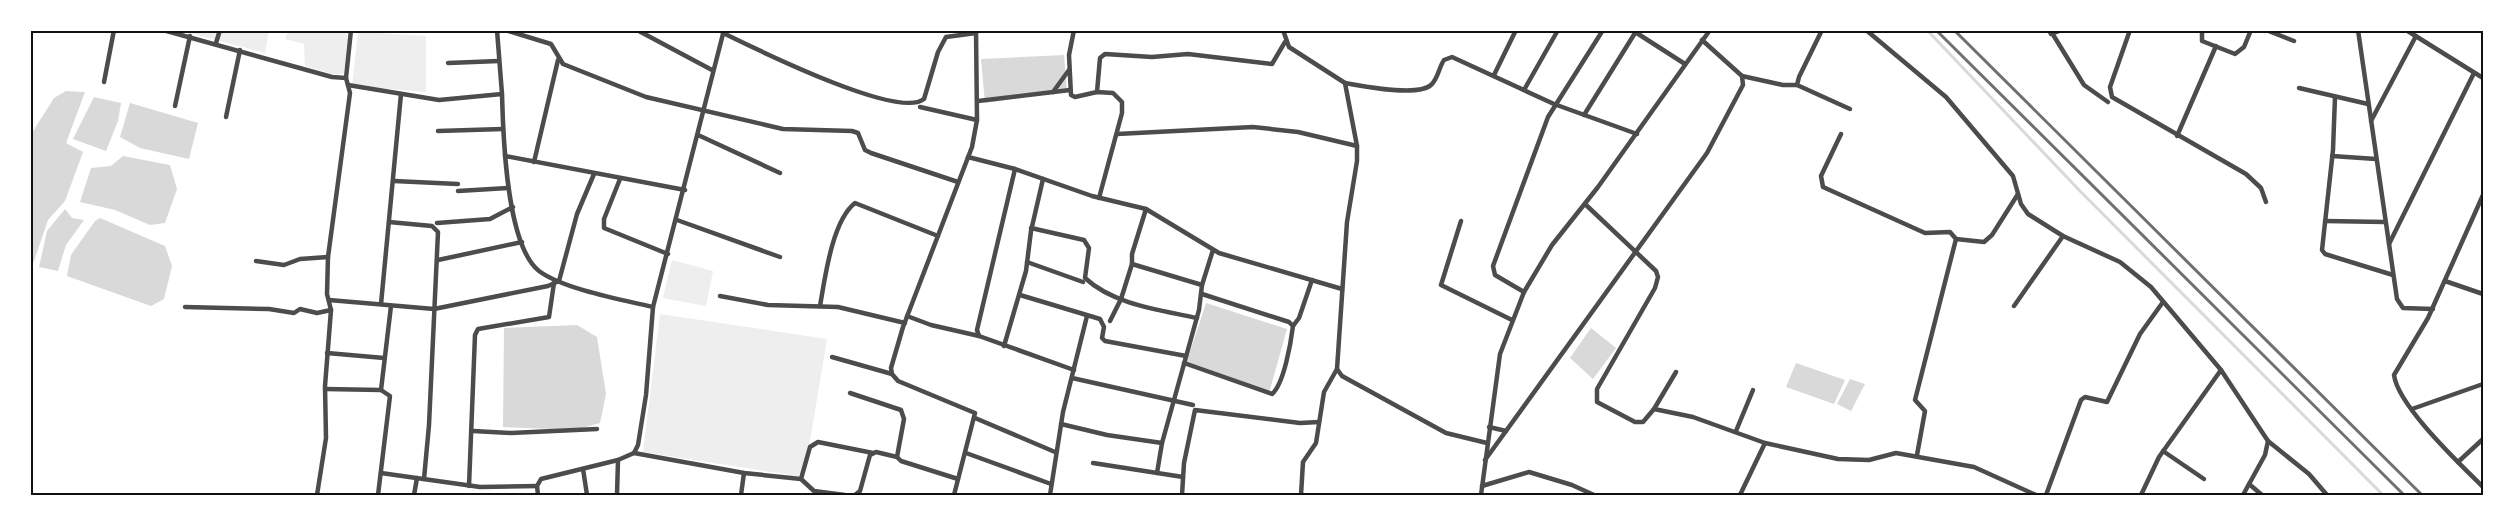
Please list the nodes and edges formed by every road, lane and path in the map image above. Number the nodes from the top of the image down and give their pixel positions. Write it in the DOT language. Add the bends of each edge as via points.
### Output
graph roads {
  1 [pos="114,30"];
  2 [pos="164,30"];
  3 [pos="220,30"];
  4 [pos="351,30"];
  5 [pos="497,30"];
  6 [pos="505,30"];
  7 [pos="637,30"];
  8 [pos="1074,30"];
  9 [pos="1283,30"];
  10 [pos="1516,30"];
  11 [pos="1558,30"];
  12 [pos="1603,30"];
  13 [pos="1710,30"];
  14 [pos="1822,30"];
  15 [pos="1866,30"];
  16 [pos="2062,30"];
  17 [pos="2130,30"];
  18 [pos="2202,30"];
  19 [pos="2251,30"];
  20 [pos="2266,30"];
  21 [pos="2358,30"];
  22 [pos="2406,30"];
  23 [pos="976,31"];
  24 [pos="1634,31"];
  25 [pos="724,32"];
  26 [pos="2051,32"];
  27 [pos="190,36"];
  28 [pos="2416,36"];
  29 [pos="1702,40"];
  30 [pos="2294,40"];
  31 [pos="1285,42"];
  32 [pos="216,43"];
  33 [pos="2216,46"];
  34 [pos="240,50"];
  35 [pos="500,60"];
  36 [pos="558,60"];
  37 [pos="448,63"];
  38 [pos="1685,64"];
  39 [pos="1069,69"];
  40 [pos="712,70"];
  41 [pos="2474,73"];
  42 [pos="1494,75"];
  43 [pos="1742,76"];
  44 [pos="346,78"];
  45 [pos="2483,78"];
  46 [pos="104,82"];
  47 [pos="1345,83"];
  48 [pos="348,85"];
  49 [pos="1797,85"];
  50 [pos="2299,88"];
  51 [pos="1070,90"];
  52 [pos="1524,90"];
  53 [pos="1053,92"];
  54 [pos="1097,92"];
  55 [pos="402,94"];
  56 [pos="502,94"];
  57 [pos="2335,97"];
  58 [pos="978,101"];
  59 [pos="2108,102"];
  60 [pos="1554,104"];
  61 [pos="2368,104"];
  62 [pos="175,106"];
  63 [pos="920,107"];
  64 [pos="1850,109"];
  65 [pos="703,110"];
  66 [pos="1584,115"];
  67 [pos="226,117"];
  68 [pos="978,120"];
  69 [pos="2371,122"];
  70 [pos="503,129"];
  71 [pos="438,131"];
  72 [pos="1117,134"];
  73 [pos="1637,134"];
  74 [pos="1841,134"];
  75 [pos="698,135"];
  76 [pos="2177,136"];
  77 [pos="1357,146"];
  78 [pos="505,156"];
  79 [pos="2332,156"];
  80 [pos="968,157"];
  81 [pos="2376,159"];
  82 [pos="534,162"];
  83 [pos="1015,169"];
  84 [pos="780,173"];
  85 [pos="594,174"];
  86 [pos="620,179"];
  87 [pos="1043,179"];
  88 [pos="393,181"];
  89 [pos="958,182"];
  90 [pos="458,184"];
  91 [pos="508,188"];
  92 [pos="685,190"];
  93 [pos="458,191"];
  94 [pos="2018,194"];
  95 [pos="2483,195"];
  96 [pos="1099,198"];
  97 [pos="2266,202"];
  98 [pos="1585,204"];
  99 [pos="513,207"];
  100 [pos="1146,209"];
  101 [pos="677,220"];
  102 [pos="1461,221"];
  103 [pos="2325,221"];
  104 [pos="390,222"];
  105 [pos="2385,222"];
  106 [pos="437,224"];
  107 [pos="1031,228"];
  108 [pos="938,236"];
  109 [pos="2063,236"];
  110 [pos="1956,239"];
  111 [pos="522,242"];
  112 [pos="2389,244"];
  113 [pos="1213,250"];
  114 [pos="1635,250"];
  115 [pos="668,254"];
  116 [pos="328,257"];
  117 [pos="780,258"];
  118 [pos="438,260"];
  119 [pos="256,261"];
  120 [pos="1027,262"];
  121 [pos="1132,264"];
  122 [pos="2393,275"];
  123 [pos="1312,280"];
  124 [pos="2445,281"];
  125 [pos="557,282"];
  126 [pos="1083,282"];
  127 [pos="1202,285"];
  128 [pos="1342,289"];
  129 [pos="1524,292"];
  130 [pos="1202,294"];
  131 [pos="2483,294"];
  132 [pos="1020,295"];
  133 [pos="720,296"];
  134 [pos="1121,298"];
  135 [pos="329,300"];
  136 [pos="2163,302"];
  137 [pos="381,304"];
  138 [pos="391,306"];
  139 [pos="820,306"];
  140 [pos="2014,306"];
  141 [pos="185,307"];
  142 [pos="653,307"];
  143 [pos="434,309"];
  144 [pos="2433,309"];
  145 [pos="331,310"];
  146 [pos="907,316"];
  147 [pos="1086,316"];
  148 [pos="1197,318"];
  149 [pos="1512,320"];
  150 [pos="1110,321"];
  151 [pos="904,323"];
  152 [pos="1293,326"];
  153 [pos="979,336"];
  154 [pos="1005,346"];
  155 [pos="327,354"];
  156 [pos="1186,356"];
  157 [pos="832,357"];
  158 [pos="384,358"];
  159 [pos="1184,363"];
  160 [pos="1337,369"];
  161 [pos="1074,370"];
  162 [pos="2221,370"];
  163 [pos="1676,372"];
  164 [pos="892,374"];
  165 [pos="1072,378"];
  166 [pos="2483,384"];
  167 [pos="325,389"];
  168 [pos="381,390"];
  169 [pos="1753,390"];
  170 [pos="850,393"];
  171 [pos="1174,400"];
  172 [pos="1193,405"];
  173 [pos="1654,409"];
  174 [pos="2412,409"];
  175 [pos="975,418"];
  176 [pos="1319,422"];
  177 [pos="1061,424"];
  178 [pos="1489,427"];
  179 [pos="597,429"];
  180 [pos="473,431"];
  181 [pos="1506,431"];
  182 [pos="1736,431"];
  183 [pos="2483,440"];
  184 [pos="2268,441"];
  185 [pos="1162,443"];
  186 [pos="1487,443"];
  187 [pos="1765,443"];
  188 [pos="2163,451"];
  189 [pos="1055,452"];
  190 [pos="634,453"];
  191 [pos="873,453"];
  192 [pos="966,453"];
  193 [pos="1917,455"];
  194 [pos="897,457"];
  195 [pos="618,460"];
  196 [pos="1485,460"];
  197 [pos="2458,462"];
  198 [pos="1093,463"];
  199 [pos="583,469"];
  200 [pos="381,473"];
  201 [pos="744,473"];
  202 [pos="1157,473"];
  203 [pos="1183,477"];
  204 [pos="417,478"];
  205 [pos="424,479"];
  206 [pos="801,479"];
  207 [pos="958,479"];
  208 [pos="2204,479"];
  209 [pos="808,484"];
  210 [pos="1051,484"];
  211 [pos="2249,484"];
  212 [pos="469,486"];
  213 [pos="537,486"];
  214 [pos="1482,486"];
  215 [pos="2483,487"];
  216 [pos="1580,488"];
  217 [pos="317,495"];
  218 [pos="378,495"];
  219 [pos="414,495"];
  220 [pos="538,495"];
  221 [pos="587,495"];
  222 [pos="617,495"];
  223 [pos="741,495"];
  224 [pos="807,495"];
  225 [pos="845,495"];
  226 [pos="855,495"];
  227 [pos="954,495"];
  228 [pos="1050,495"];
  229 [pos="1182,495"];
  230 [pos="1301,495"];
  231 [pos="1481,495"];
  232 [pos="1577,495"];
  233 [pos="1594,495"];
  234 [pos="1740,495"];
  235 [pos="2036,495"];
  236 [pos="2046,495"];
  237 [pos="2142,495"];
  238 [pos="2243,495"];
  239 [pos="2262,495"];
  240 [pos="2327,495"];
  1 -- 46 [label="street"];
  2 -- 27 [label="street"];
  3 -- 32 [label="street"];
  4 -- 44 [label="street"];
  5 -- 35 [label="street"];
  6 -- 36 [label="street" via="551,44"];
  7 -- 40 [label="street"];
  8 -- 39 [label="street"];
  9 -- 31 [label="street"];
  10 -- 42 [label="street"];
  11 -- 52 [label="street"];
  12 -- 60 [label="street"];
  13 -- 29 [label="street"];
  14 -- 49 [label="street"];
  15 -- 94 [label="street" via="1946,97 2013,176"];
  16 -- 26 [label="street"];
  17 -- 76 [label="street" via="2110,87 2112,97"];
  18 -- 33 [label="street" via="2202,41"];
  19 -- 33 [label="street" via="2240,52 2235,54"];
  20 -- 30 [label="street"];
  21 -- 61 [label="street"];
  22 -- 28 [label="street"];
  23 -- 25 [label="street" via="946,37 924,99 913,103 830,82"];
  23 -- 58 [label="street"];
  24 -- 38 [label="street"];
  24 -- 66 [label="street"];
  25 -- 40 [label="street"];
  26 -- 59 [label="street" via="2084,85"];
  27 -- 32 [label="street"];
  27 -- 62 [label="street"];
  28 -- 41 [label="street"];
  28 -- 69 [label="street"];
  29 -- 38 [label="street"];
  29 -- 43 [label="street"];
  31 -- 47 [label="street"];
  31 -- 54 [label="street" via="1272,64 1188,54 1105,54 1100,58"];
  32 -- 34 [label="street"];
  33 -- 76 [label="street"];
  34 -- 44 [label="street"];
  34 -- 67 [label="street"];
  35 -- 37 [label="street"];
  35 -- 56 [label="street"];
  36 -- 65 [label="street" via="608,84"];
  36 -- 82 [label="street"];
  38 -- 73 [label="street"];
  39 -- 51 [label="street"];
  39 -- 53 [label="street"];
  40 -- 65 [label="street"];
  41 -- 45 [label="street"];
  41 -- 112 [label="street"];
  42 -- 47 [label="street" via="1448,57 1426,87 1385,90"];
  42 -- 52 [label="street"];
  43 -- 49 [label="street"];
  43 -- 114 [label="street" via="1743,85 1707,153"];
  44 -- 48 [label="street"];
  47 -- 77 [label="street"];
  48 -- 55 [label="street"];
  48 -- 116 [label="street"];
  49 -- 64 [label="street"];
  50 -- 57 [label="street"];
  51 -- 53 [label="street"];
  51 -- 54 [label="street" via="1075,97"];
  52 -- 60 [label="street"];
  53 -- 58 [label="street"];
  54 -- 72 [label="street" via="1113,93 1122,102"];
  55 -- 56 [label="street" via="439,100"];
  55 -- 88 [label="street"];
  56 -- 70 [label="street"];
  57 -- 61 [label="street"];
  57 -- 79 [label="street"];
  58 -- 68 [label="street"];
  60 -- 66 [label="street"];
  60 -- 129 [label="street" via="1492,266 1495,275"];
  61 -- 69 [label="street"];
  63 -- 68 [label="street"];
  65 -- 75 [label="street"];
  65 -- 89 [label="street" via="783,129 852,131 871,153"];
  66 -- 73 [label="street"];
  68 -- 80 [label="street"];
  69 -- 81 [label="street"];
  70 -- 71 [label="street"];
  70 -- 78 [label="street"];
  72 -- 77 [label="street" via="1253,127 1298,132"];
  72 -- 96 [label="street"];
  73 -- 98 [label="street"];
  74 -- 110 [label="street" via="1821,177 1823,187 1917,230 1932,235 1950,232"];
  75 -- 84 [label="street"];
  75 -- 92 [label="street"];
  76 -- 97 [label="street" via="2246,174 2261,188"];
  77 -- 128 [label="street"];
  78 -- 82 [label="street"];
  78 -- 91 [label="street"];
  79 -- 81 [label="street"];
  79 -- 103 [label="street"];
  80 -- 83 [label="street"];
  80 -- 89 [label="street"];
  81 -- 105 [label="street"];
  82 -- 85 [label="street"];
  83 -- 87 [label="street"];
  83 -- 153 [label="street" via="977,330"];
  85 -- 86 [label="street"];
  85 -- 125 [label="street" via="577,214"];
  86 -- 92 [label="street"];
  86 -- 115 [label="street" via="604,228"];
  87 -- 96 [label="street"];
  87 -- 107 [label="street"];
  88 -- 90 [label="street"];
  88 -- 104 [label="street"];
  89 -- 108 [label="street"];
  91 -- 93 [label="street"];
  91 -- 99 [label="street"];
  92 -- 101 [label="street"];
  94 -- 109 [label="street" via="2028,214"];
  94 -- 110 [label="street" via="1984,242"];
  95 -- 124 [label="street"];
  96 -- 100 [label="street"];
  98 -- 114 [label="street"];
  98 -- 129 [label="street" via="1552,245"];
  99 -- 106 [label="street" via="490,219"];
  99 -- 111 [label="street"];
  100 -- 113 [label="street"];
  100 -- 121 [label="street"];
  101 -- 115 [label="street"];
  101 -- 117 [label="street"];
  102 -- 149 [label="street" via="1442,285"];
  103 -- 105 [label="street"];
  103 -- 122 [label="street" via="2325,254"];
  104 -- 118 [label="street" via="435,227"];
  104 -- 137 [label="street"];
  105 -- 112 [label="street"];
  107 -- 120 [label="street"];
  107 -- 134 [label="street" via="1084,240 1089,248 1085,278"];
  108 -- 139 [label="street" via="855,203 848,208 830,251"];
  108 -- 146 [label="street"];
  109 -- 136 [label="street" via="2120,262"];
  109 -- 140 [label="street"];
  110 -- 193 [label="street" via="1915,400 1925,411"];
  111 -- 118 [label="street"];
  111 -- 125 [label="street" via="537,268"];
  112 -- 122 [label="street"];
  113 -- 123 [label="street"];
  113 -- 127 [label="street"];
  114 -- 173 [label="street" via="1656,271 1657,281 1595,396 1602,406 1635,422 1643,422"];
  114 -- 181 [label="street"];
  115 -- 142 [label="street"];
  116 -- 119 [label="street" via="284,265"];
  116 -- 135 [label="street"];
  118 -- 143 [label="street"];
  120 -- 126 [label="street"];
  120 -- 132 [label="street"];
  121 -- 127 [label="street"];
  121 -- 134 [label="street"];
  122 -- 144 [label="street" via="2399,306"];
  123 -- 128 [label="street"];
  123 -- 152 [label="street"];
  124 -- 131 [label="street"];
  124 -- 144 [label="street"];
  125 -- 142 [label="street"];
  125 -- 143 [label="street"];
  125 -- 180 [label="street" via="550,312 544,320 478,329 475,334"];
  127 -- 130 [label="street"];
  128 -- 160 [label="street"];
  129 -- 149 [label="street"];
  130 -- 148 [label="street"];
  130 -- 152 [label="street"];
  132 -- 147 [label="street"];
  132 -- 154 [label="street"];
  133 -- 139 [label="street" via="768,305"];
  134 -- 148 [label="street"];
  134 -- 150 [label="street"];
  135 -- 137 [label="street"];
  135 -- 145 [label="street"];
  136 -- 162 [label="street"];
  136 -- 236 [label="street" via="2140,334 2107,402 2085,397 2082,400"];
  137 -- 138 [label="street"];
  138 -- 143 [label="street"];
  138 -- 158 [label="street"];
  139 -- 151 [label="street" via="856,310"];
  141 -- 145 [label="street" via="294,313 300,309 317,313"];
  142 -- 190 [label="street" via="642,425"];
  143 -- 205 [label="street"];
  144 -- 174 [label="street" via="2394,375"];
  145 -- 155 [label="street"];
  146 -- 151 [label="street"];
  146 -- 153 [label="street"];
  147 -- 156 [label="street" via="1103,322 1102,338 1106,341"];
  147 -- 161 [label="street"];
  148 -- 156 [label="street"];
  149 -- 178 [label="street" via="1500,354"];
  151 -- 164 [label="street"];
  152 -- 159 [label="street" via="1278,387 1272,394"];
  153 -- 154 [label="street"];
  154 -- 161 [label="street"];
  155 -- 158 [label="street"];
  155 -- 167 [label="street"];
  156 -- 159 [label="street"];
  157 -- 164 [label="street"];
  158 -- 168 [label="street"];
  159 -- 171 [label="street"];
  160 -- 176 [label="street" via="1324,392"];
  160 -- 186 [label="street" via="1342,376 1446,433"];
  161 -- 165 [label="street"];
  162 -- 184 [label="street"];
  162 -- 188 [label="street"];
  163 -- 173 [label="street"];
  164 -- 175 [label="street" via="898,381 971,409"];
  165 -- 171 [label="street"];
  165 -- 177 [label="street"];
  166 -- 174 [label="street"];
  167 -- 168 [label="street"];
  167 -- 217 [label="street" via="326,438"];
  168 -- 200 [label="street" via="391,401"];
  169 -- 182 [label="street"];
  170 -- 194 [label="street" via="903,413"];
  171 -- 172 [label="street"];
  171 -- 185 [label="street"];
  173 -- 182 [label="street"];
  174 -- 197 [label="street"];
  175 -- 189 [label="street"];
  175 -- 192 [label="street"];
  176 -- 203 [label="street" via="1300,423 1198,409 1192,418"];
  176 -- 230 [label="street" via="1316,443 1303,462"];
  177 -- 185 [label="street"];
  177 -- 189 [label="street"];
  178 -- 181 [label="street"];
  178 -- 186 [label="street"];
  179 -- 180 [label="street"];
  180 -- 212 [label="street"];
  181 -- 196 [label="street"];
  182 -- 187 [label="street"];
  183 -- 197 [label="street"];
  184 -- 211 [label="street"];
  184 -- 240 [label="street" via="2309,474"];
  185 -- 202 [label="street"];
  186 -- 196 [label="street"];
  187 -- 193 [label="street" via="1857,460 1887,454"];
  187 -- 234 [label="street"];
  188 -- 208 [label="street"];
  188 -- 237 [label="street"];
  189 -- 210 [label="street"];
  190 -- 195 [label="street"];
  190 -- 201 [label="street"];
  191 -- 194 [label="street"];
  191 -- 206 [label="street" via="818,442 810,447"];
  191 -- 226 [label="street" via="860,491"];
  192 -- 207 [label="street"];
  192 -- 210 [label="street"];
  193 -- 235 [label="street" via="1974,467"];
  194 -- 207 [label="street" via="918,468"];
  195 -- 199 [label="street"];
  195 -- 222 [label="street"];
  196 -- 214 [label="street"];
  197 -- 215 [label="street"];
  198 -- 202 [label="street"];
  199 -- 213 [label="street" via="541,479"];
  199 -- 221 [label="street"];
  200 -- 204 [label="street"];
  200 -- 218 [label="street"];
  201 -- 206 [label="street"];
  201 -- 223 [label="street"];
  202 -- 203 [label="street"];
  203 -- 229 [label="street"];
  204 -- 205 [label="street"];
  204 -- 219 [label="street"];
  205 -- 212 [label="street"];
  206 -- 209 [label="street"];
  207 -- 227 [label="street"];
  209 -- 224 [label="street"];
  209 -- 225 [label="street" via="814,491"];
  210 -- 228 [label="street"];
  211 -- 238 [label="street"];
  211 -- 239 [label="street"];
  212 -- 213 [label="street"];
  213 -- 220 [label="street"];
  214 -- 216 [label="street" via="1529,472"];
  214 -- 231 [label="street"];
  216 -- 232 [label="street"];
  216 -- 233 [label="street"];
}
